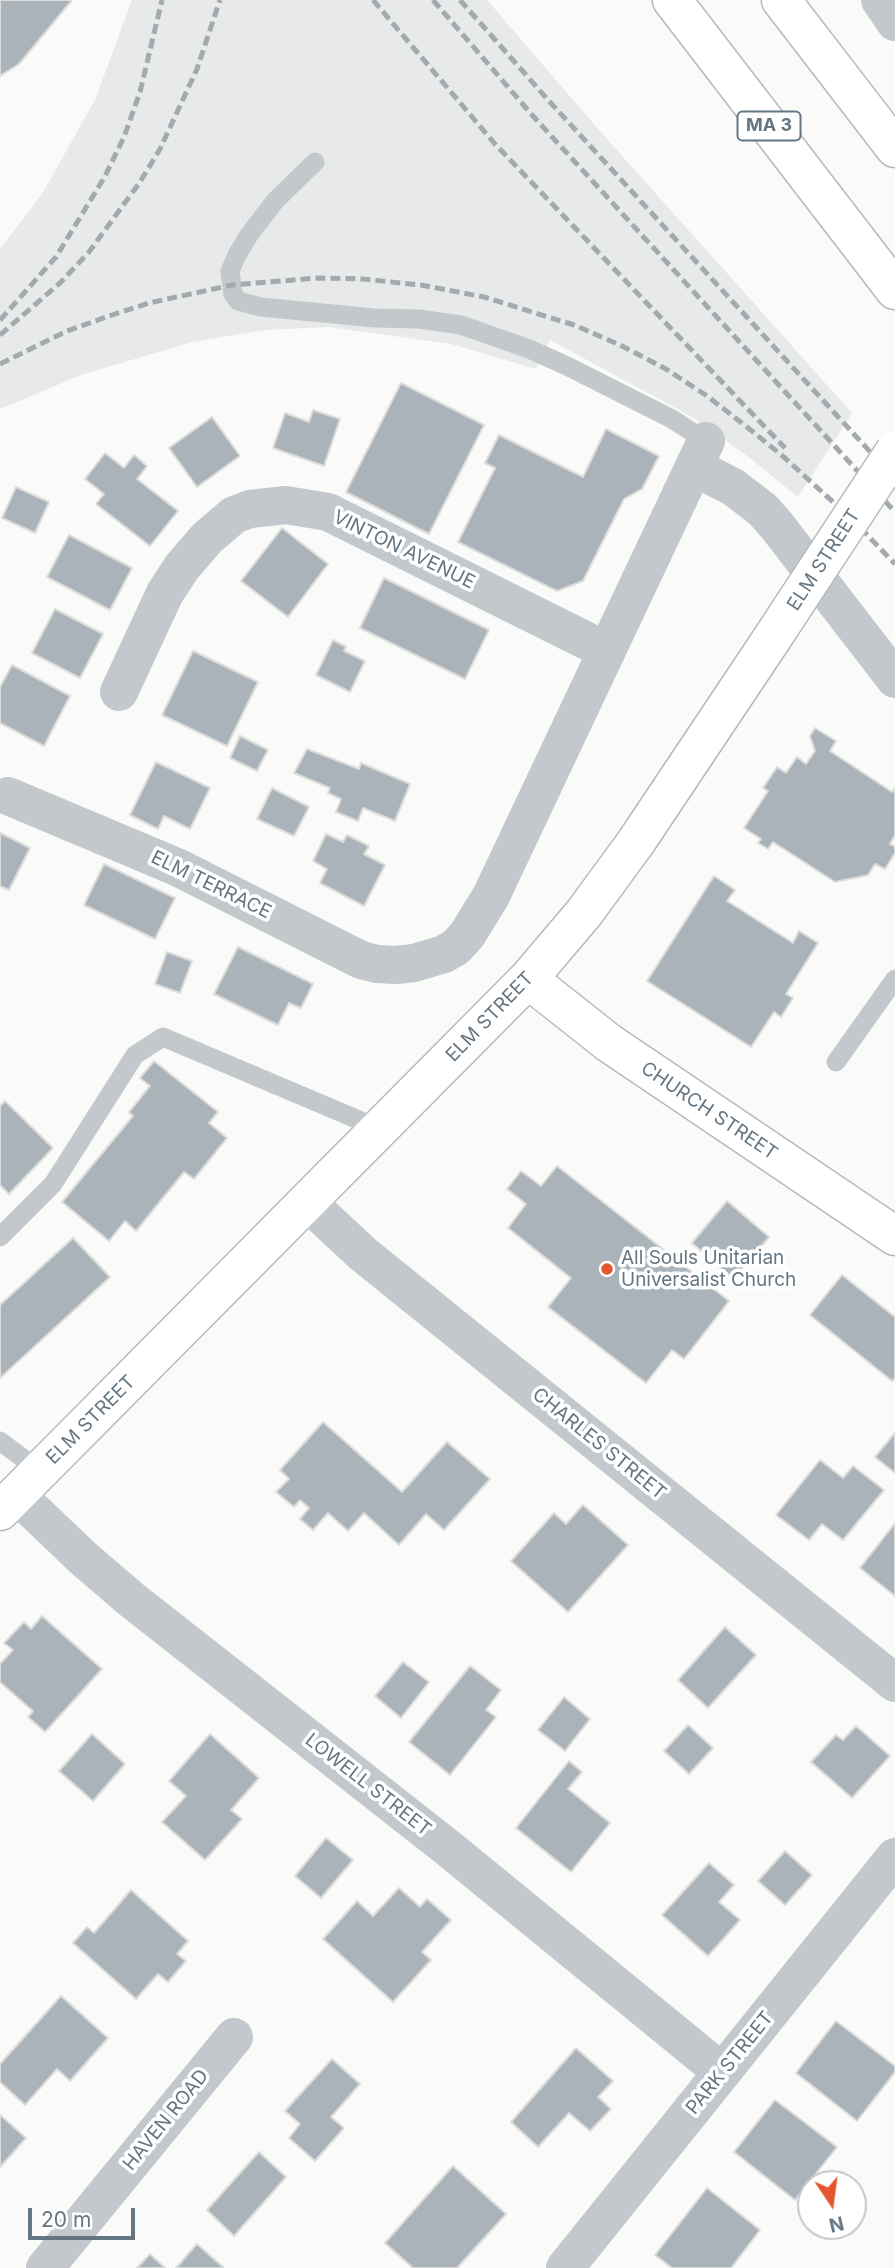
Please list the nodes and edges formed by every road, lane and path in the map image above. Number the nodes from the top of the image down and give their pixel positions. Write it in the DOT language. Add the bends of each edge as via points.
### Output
graph roads {
  1 [pos="672,0"];
  2 [pos="781,0"];
  3 [pos="880,0"];
  4 [pos="895,22"];
  5 [pos="895,148"];
  6 [pos="315,162"];
  7 [pos="895,290"];
  8 [pos="895,452"];
  9 [pos="700,454"];
  10 [pos="607,651"];
  11 [pos="895,679"];
  12 [pos="119,692"];
  13 [pos="8,796"];
  14 [pos="528,979"];
  15 [pos="895,979"];
  16 [pos="836,1062"];
  17 [pos="380,1129"];
  18 [pos="307,1202"];
  19 [pos="895,1236"];
  20 [pos="0,1237"];
  21 [pos="0,1441"];
  22 [pos="19,1492"];
  23 [pos="895,1682"];
  24 [pos="895,1857"];
  25 [pos="234,2037"];
  26 [pos="722,2072"];
  27 [pos="45,2268"];
  28 [pos="565,2268"];
  1 -- 7 [label="main road, MA 3"];
  2 -- 5 [label="main road"];
  3 -- 4 [label="street"];
  6 -- 9 [label="lane" via="275,201 237,255 230,271 238,301 261,307 461,324 567,366 671,419"];
  8 -- 14 [label="main road, ELM STREET, bridge" via="636,842"];
  9 -- 10 [label="street"];
  9 -- 11 [label="street" via="778,526"];
  10 -- 12 [label="street, VINTON AVENUE" via="328,512 286,505 234,515 207,538 165,593"];
  10 -- 13 [label="street, ELM TERRACE" via="479,918 456,947 430,960 386,965 360,960 179,868"];
  14 -- 17 [label="main road, ELM STREET"];
  14 -- 19 [label="main road, CHURCH STREET" via="609,1043"];
  15 -- 16 [label="lane"];
  17 -- 18 [label="main road, ELM STREET"];
  17 -- 20 [label="lane" via="163,1037 135,1055 53,1184"];
  18 -- 22 [label="main road, ELM STREET"];
  18 -- 23 [label="street, CHARLES STREET" via="363,1254"];
  21 -- 22 [label="lane"];
  22 -- 26 [label="street, LOWELL STREET" via="83,1558 124,1592"];
  24 -- 26 [label="street, PARK STREET"];
  25 -- 27 [label="street, HAVEN ROAD"];
  26 -- 28 [label="street, PARK STREET"];
}
